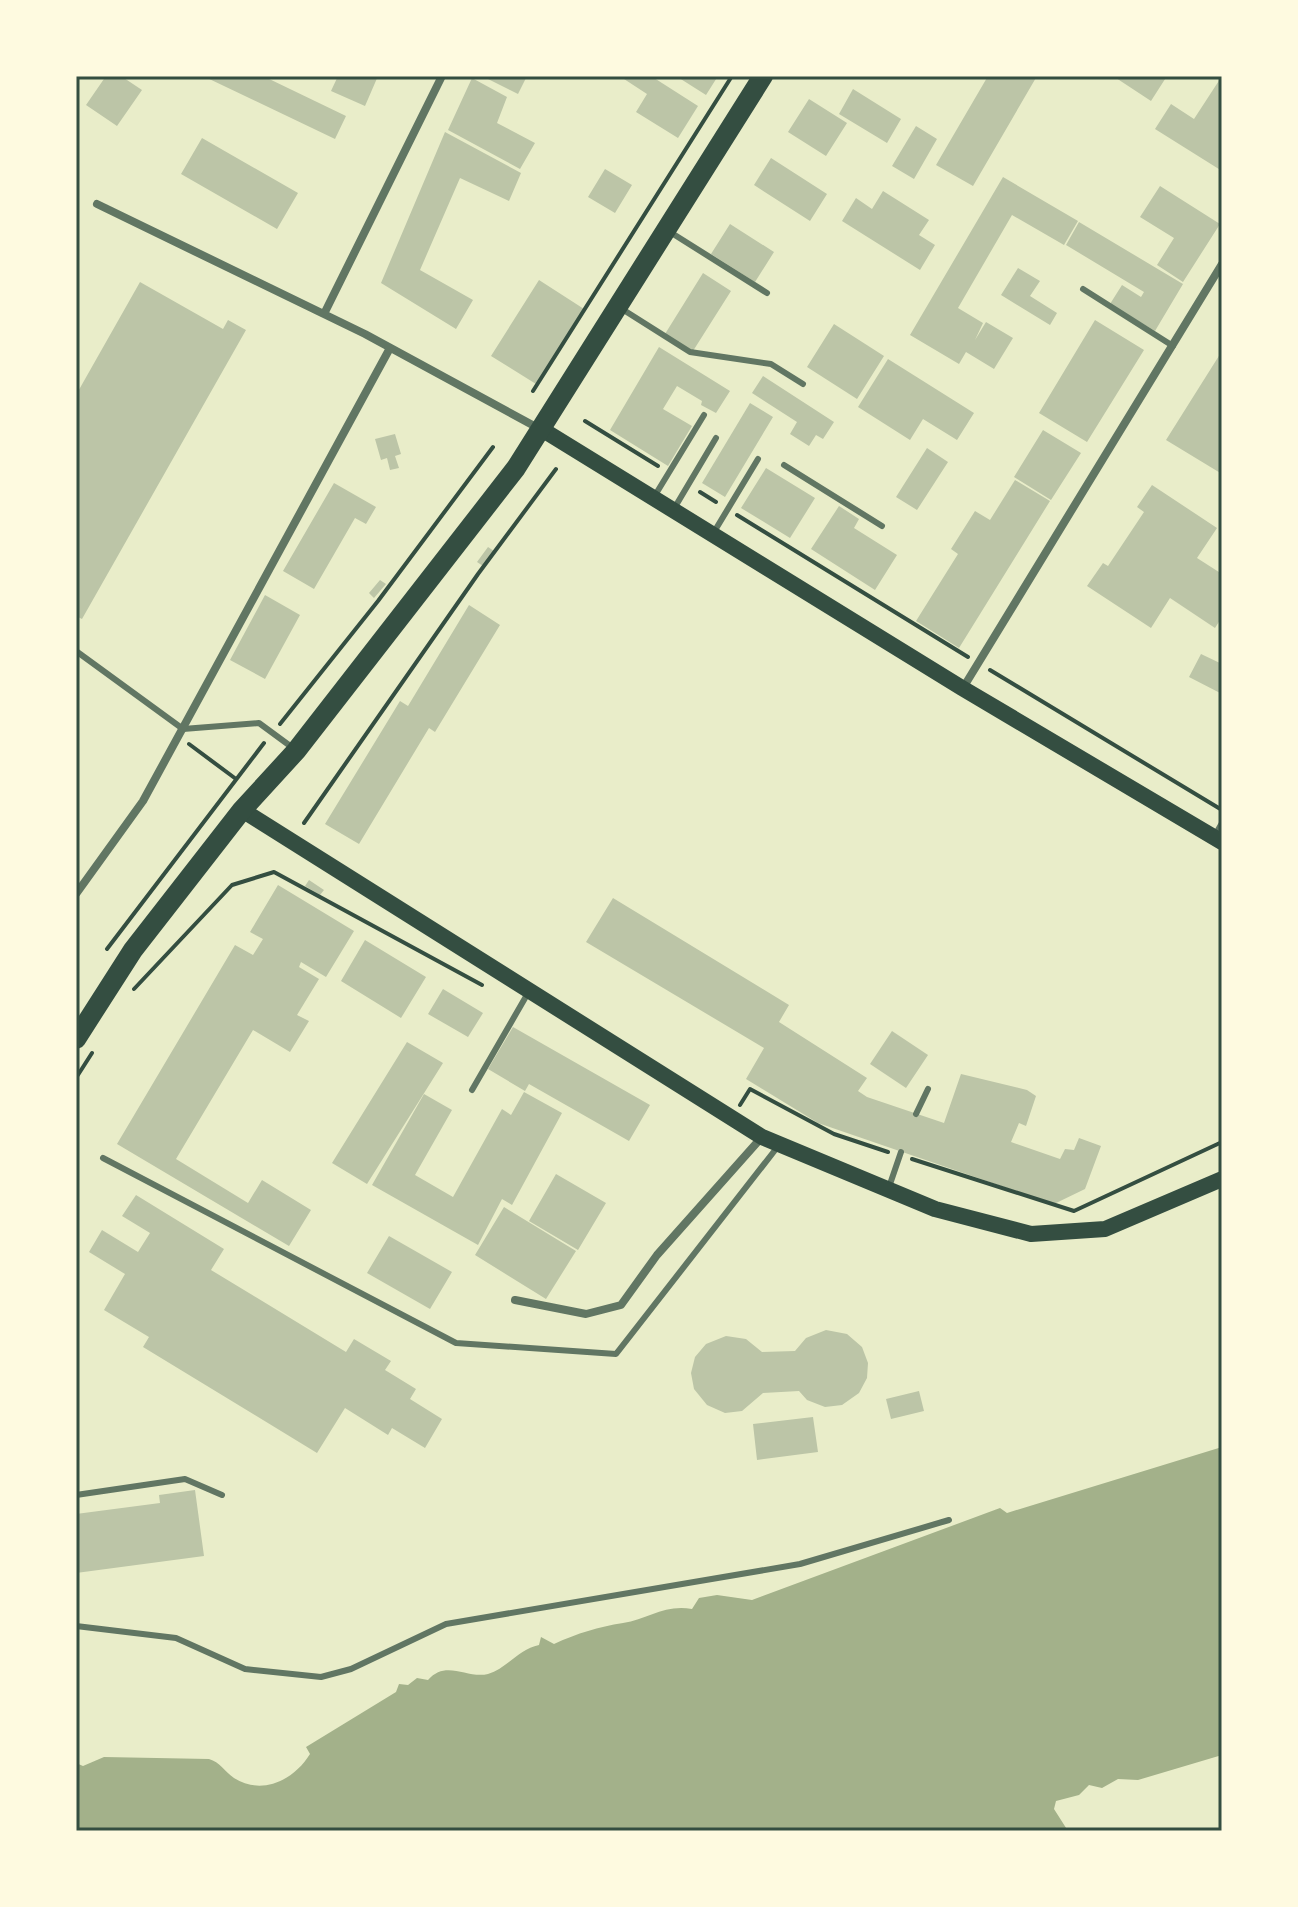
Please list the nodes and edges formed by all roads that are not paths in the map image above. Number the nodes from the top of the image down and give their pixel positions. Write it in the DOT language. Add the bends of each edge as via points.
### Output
graph roads {
  1 [pos="442,76"];
  2 [pos="763,76"];
  3 [pos="97,204"];
  4 [pos="667,230"];
  5 [pos="1222,264"];
  6 [pos="1083,289"];
  7 [pos="767,293"];
  8 [pos="619,307"];
  9 [pos="324,314"];
  10 [pos="1173,346"];
  11 [pos="390,348"];
  12 [pos="803,384"];
  13 [pos="704,415"];
  14 [pos="543,430"];
  15 [pos="716,438"];
  16 [pos="758,459"];
  17 [pos="784,465"];
  18 [pos="654,497"];
  19 [pos="675,508"];
  20 [pos="882,526"];
  21 [pos="714,533"];
  22 [pos="76,651"];
  23 [pos="962,688"];
  24 [pos="183,729"];
  25 [pos="296,751"];
  26 [pos="242,810"];
  27 [pos="1219,834"];
  28 [pos="76,894"];
  29 [pos="529,991"];
  30 [pos="76,1039"];
  31 [pos="928,1089"];
  32 [pos="472,1090"];
  33 [pos="916,1114"];
  34 [pos="762,1137"];
  35 [pos="779,1145"];
  36 [pos="901,1154"];
  37 [pos="103,1158"];
  38 [pos="1222,1179"];
  39 [pos="887,1190"];
  40 [pos="515,1300"];
  41 [pos="76,1495"];
  42 [pos="222,1495"];
  43 [pos="949,1520"];
  44 [pos="76,1626"];
  1 -- 9 [label="street"];
  2 -- 4 [label="main road"];
  3 -- 9 [label="street"];
  4 -- 7 [label="lane"];
  4 -- 8 [label="main road"];
  5 -- 10 [label="street"];
  6 -- 10 [label="lane"];
  8 -- 12 [label="lane" via="690,352 771,364"];
  8 -- 14 [label="main road"];
  9 -- 11 [label="street"];
  10 -- 23 [label="street"];
  11 -- 14 [label="street"];
  11 -- 24 [label="street"];
  13 -- 18 [label="lane"];
  14 -- 18 [label="main road"];
  14 -- 25 [label="main road"];
  15 -- 19 [label="lane"];
  16 -- 21 [label="lane"];
  17 -- 20 [label="lane"];
  18 -- 19 [label="main road"];
  19 -- 21 [label="main road"];
  21 -- 23 [label="main road"];
  22 -- 24 [label="lane"];
  23 -- 27 [label="main road"];
  24 -- 25 [label="lane" via="259,723"];
  24 -- 28 [label="street" via="143,801"];
  25 -- 26 [label="main road"];
  26 -- 29 [label="main road"];
  26 -- 30 [label="main road" via="133,950"];
  29 -- 32 [label="lane"];
  29 -- 34 [label="main road"];
  31 -- 33 [label="lane"];
  34 -- 35 [label="main road"];
  34 -- 40 [label="street" via="657,1255 621,1305 586,1314"];
  35 -- 37 [label="lane" via="616,1354 456,1343"];
  35 -- 39 [label="main road"];
  36 -- 39 [label="lane"];
  38 -- 39 [label="main road" via="1105,1229 1031,1234 935,1209"];
  41 -- 42 [label="lane" via="185,1479"];
  43 -- 44 [label="lane" via="800,1564 446,1624 351,1669 321,1677 245,1669 176,1638"];
}
